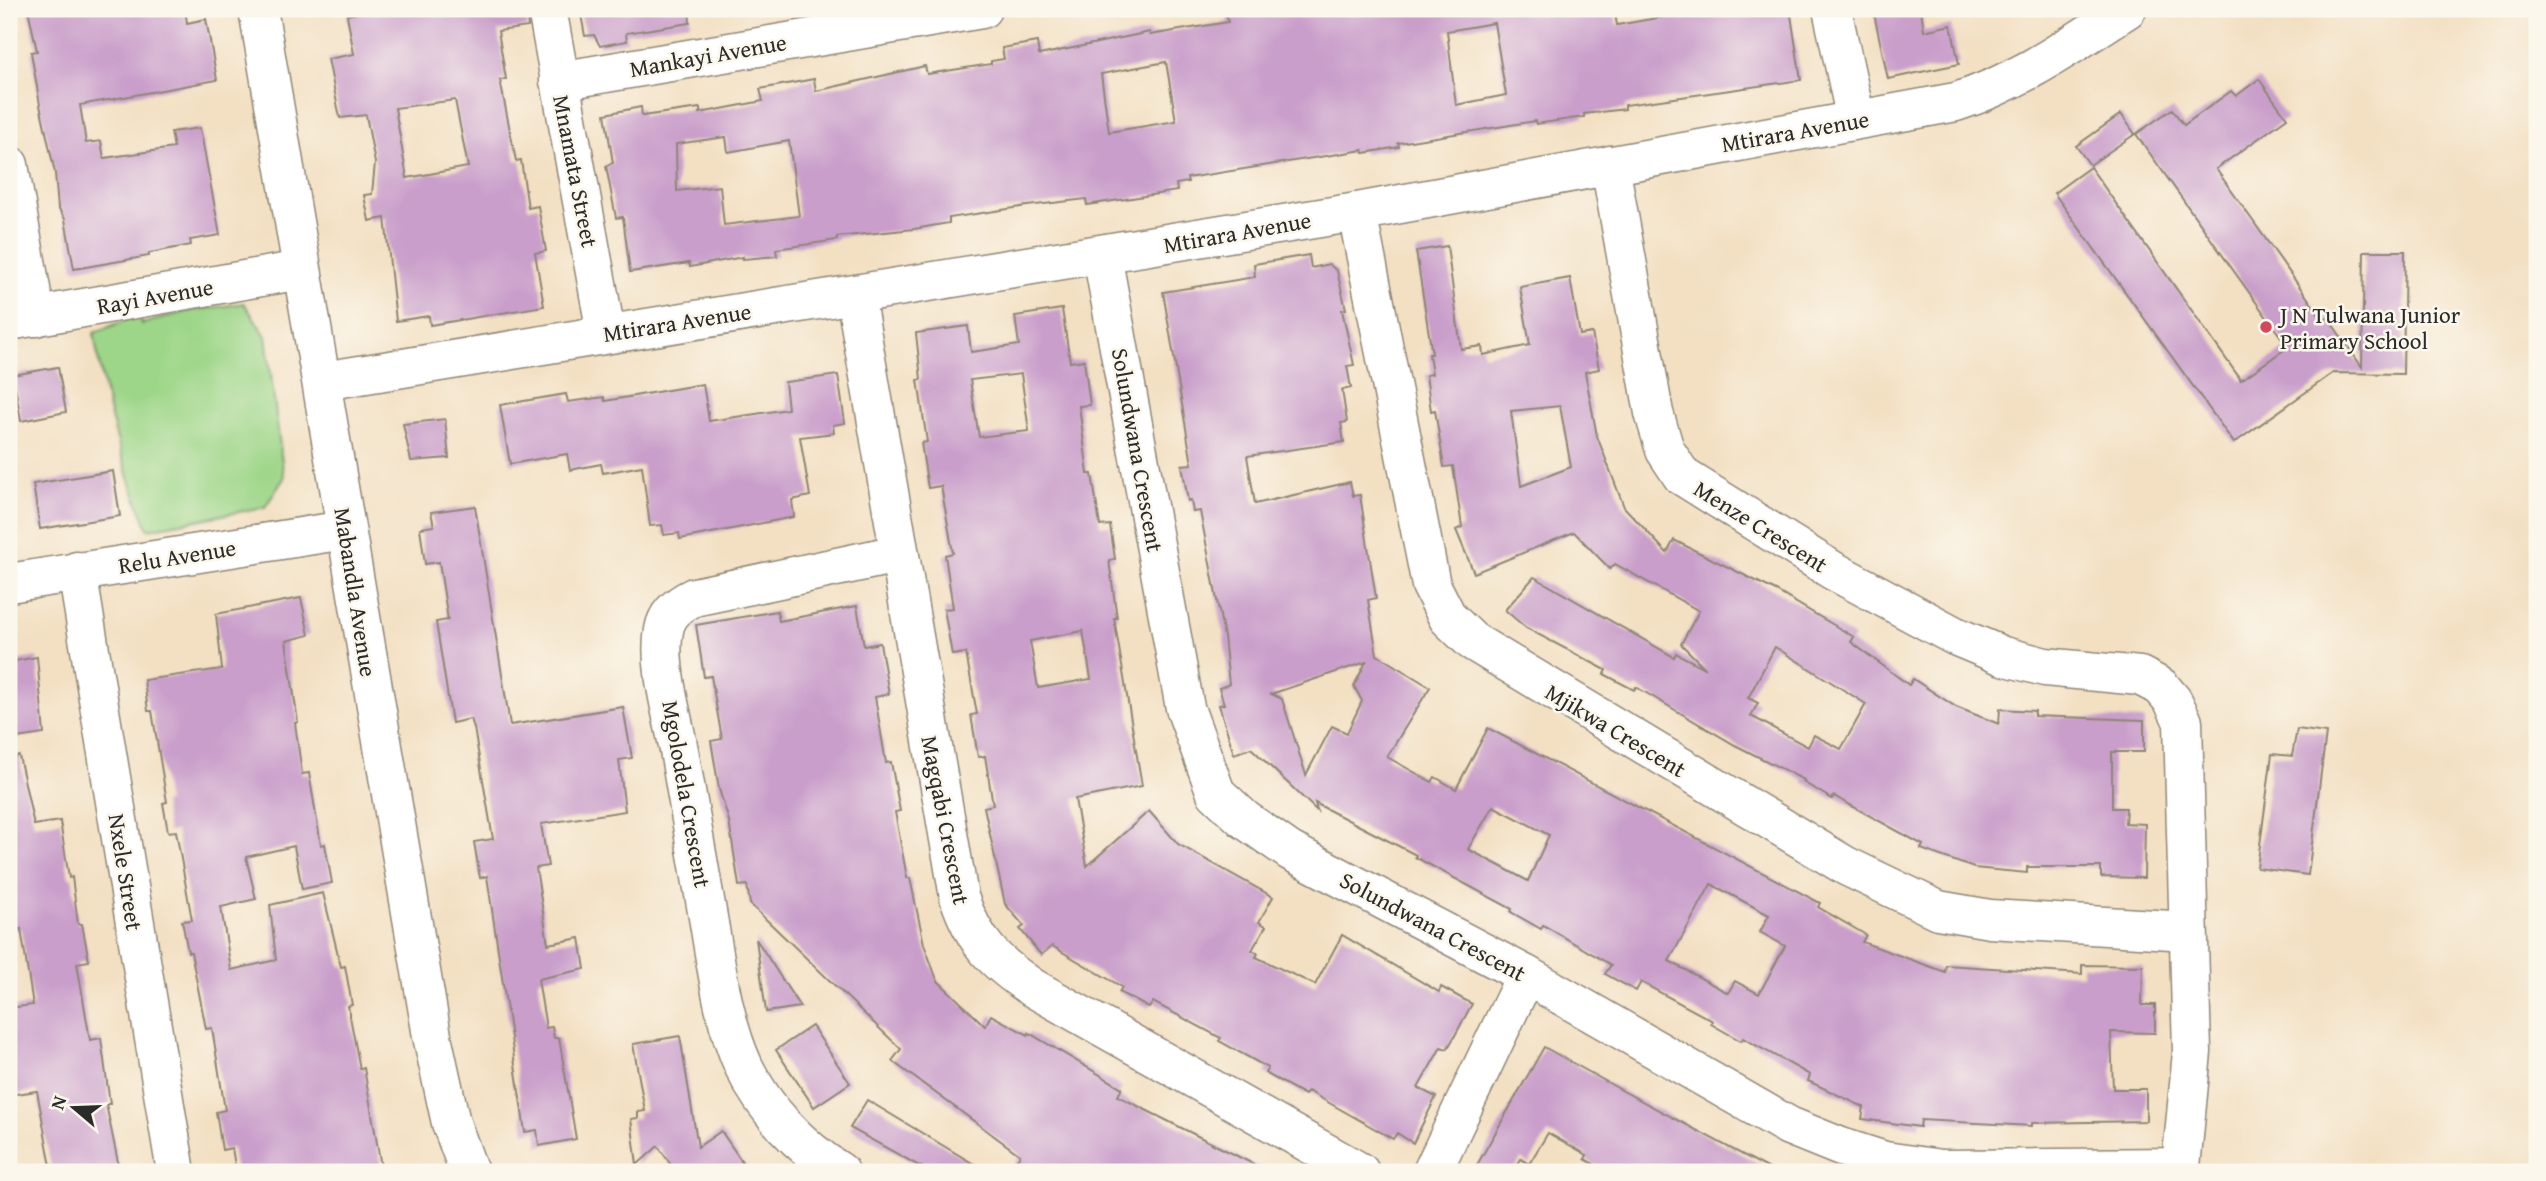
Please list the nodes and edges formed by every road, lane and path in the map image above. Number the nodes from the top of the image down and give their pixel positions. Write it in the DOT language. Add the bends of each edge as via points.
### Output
graph roads {
  1 [pos="258,9"];
  2 [pos="547,9"];
  3 [pos="982,9"];
  4 [pos="1832,9"];
  5 [pos="2127,9"];
  6 [pos="806,23"];
  7 [pos="559,81"];
  8 [pos="1856,120"];
  9 [pos="9,164"];
  10 [pos="1609,165"];
  11 [pos="1357,212"];
  12 [pos="1102,255"];
  13 [pos="301,270"];
  14 [pos="855,295"];
  15 [pos="22,319"];
  16 [pos="606,333"];
  17 [pos="323,381"];
  18 [pos="345,530"];
  19 [pos="898,554"];
  20 [pos="77,571"];
  21 [pos="9,583"];
  22 [pos="2188,931"];
  23 [pos="1526,975"];
  24 [pos="176,1172"];
  25 [pos="470,1172"];
  26 [pos="840,1172"];
  27 [pos="1360,1172"];
  28 [pos="1432,1172"];
  1 -- 13 [label="street, Mabandla Avenue"];
  2 -- 7 [label="street, Mnamata Street"];
  3 -- 6 [label="street, Mankayi Avenue"];
  4 -- 8 [label="street"];
  5 -- 8 [label="street, Mtirara Avenue" via="2029,72 1992,90 1956,102"];
  6 -- 7 [label="street, Mankayi Avenue"];
  7 -- 16 [label="street, Mnamata Street"];
  8 -- 10 [label="street, Mtirara Avenue"];
  9 -- 15 [label="street"];
  10 -- 11 [label="street, Mtirara Avenue"];
  10 -- 22 [label="street, Menze Crescent" via="1654,413 1665,450 1682,476 1832,570 1955,636 2045,667 2140,676 2161,687 2183,722"];
  11 -- 12 [label="street, Mtirara Avenue"];
  11 -- 22 [label="street, Mjikwa Crescent" via="1431,584 1448,618 1472,641 1846,866 1938,910 1990,919"];
  12 -- 14 [label="street, Mtirara Avenue"];
  12 -- 23 [label="street, Solundwana Crescent" via="1185,708 1216,793 1290,851"];
  13 -- 15 [label="street, Rayi Avenue"];
  13 -- 17 [label="street, Mabandla Avenue"];
  14 -- 16 [label="street, Mtirara Avenue"];
  14 -- 19 [label="street, Magqabi Crescent"];
  16 -- 17 [label="street, Mtirara Avenue"];
  17 -- 18 [label="street, Mabandla Avenue"];
  18 -- 20 [label="street, Relu Avenue"];
  18 -- 25 [label="street, Mabandla Avenue" via="432,1036 451,1123"];
  19 -- 26 [label="street, Mgolodela Crescent" via="694,597 673,610 663,631 662,648 715,957 744,1067 765,1103 792,1133"];
  19 -- 27 [label="street, Magqabi Crescent" via="958,897 968,925 987,952 1033,988"];
  20 -- 21 [label="street, Relu Avenue"];
  20 -- 24 [label="street, Nxele Street"];
  22 -- 23 [label="street, Solundwana Crescent" via="2192,1052 2181,1167 1941,1169 1885,1161 1789,1126"];
  23 -- 28 [label="street"];
}
